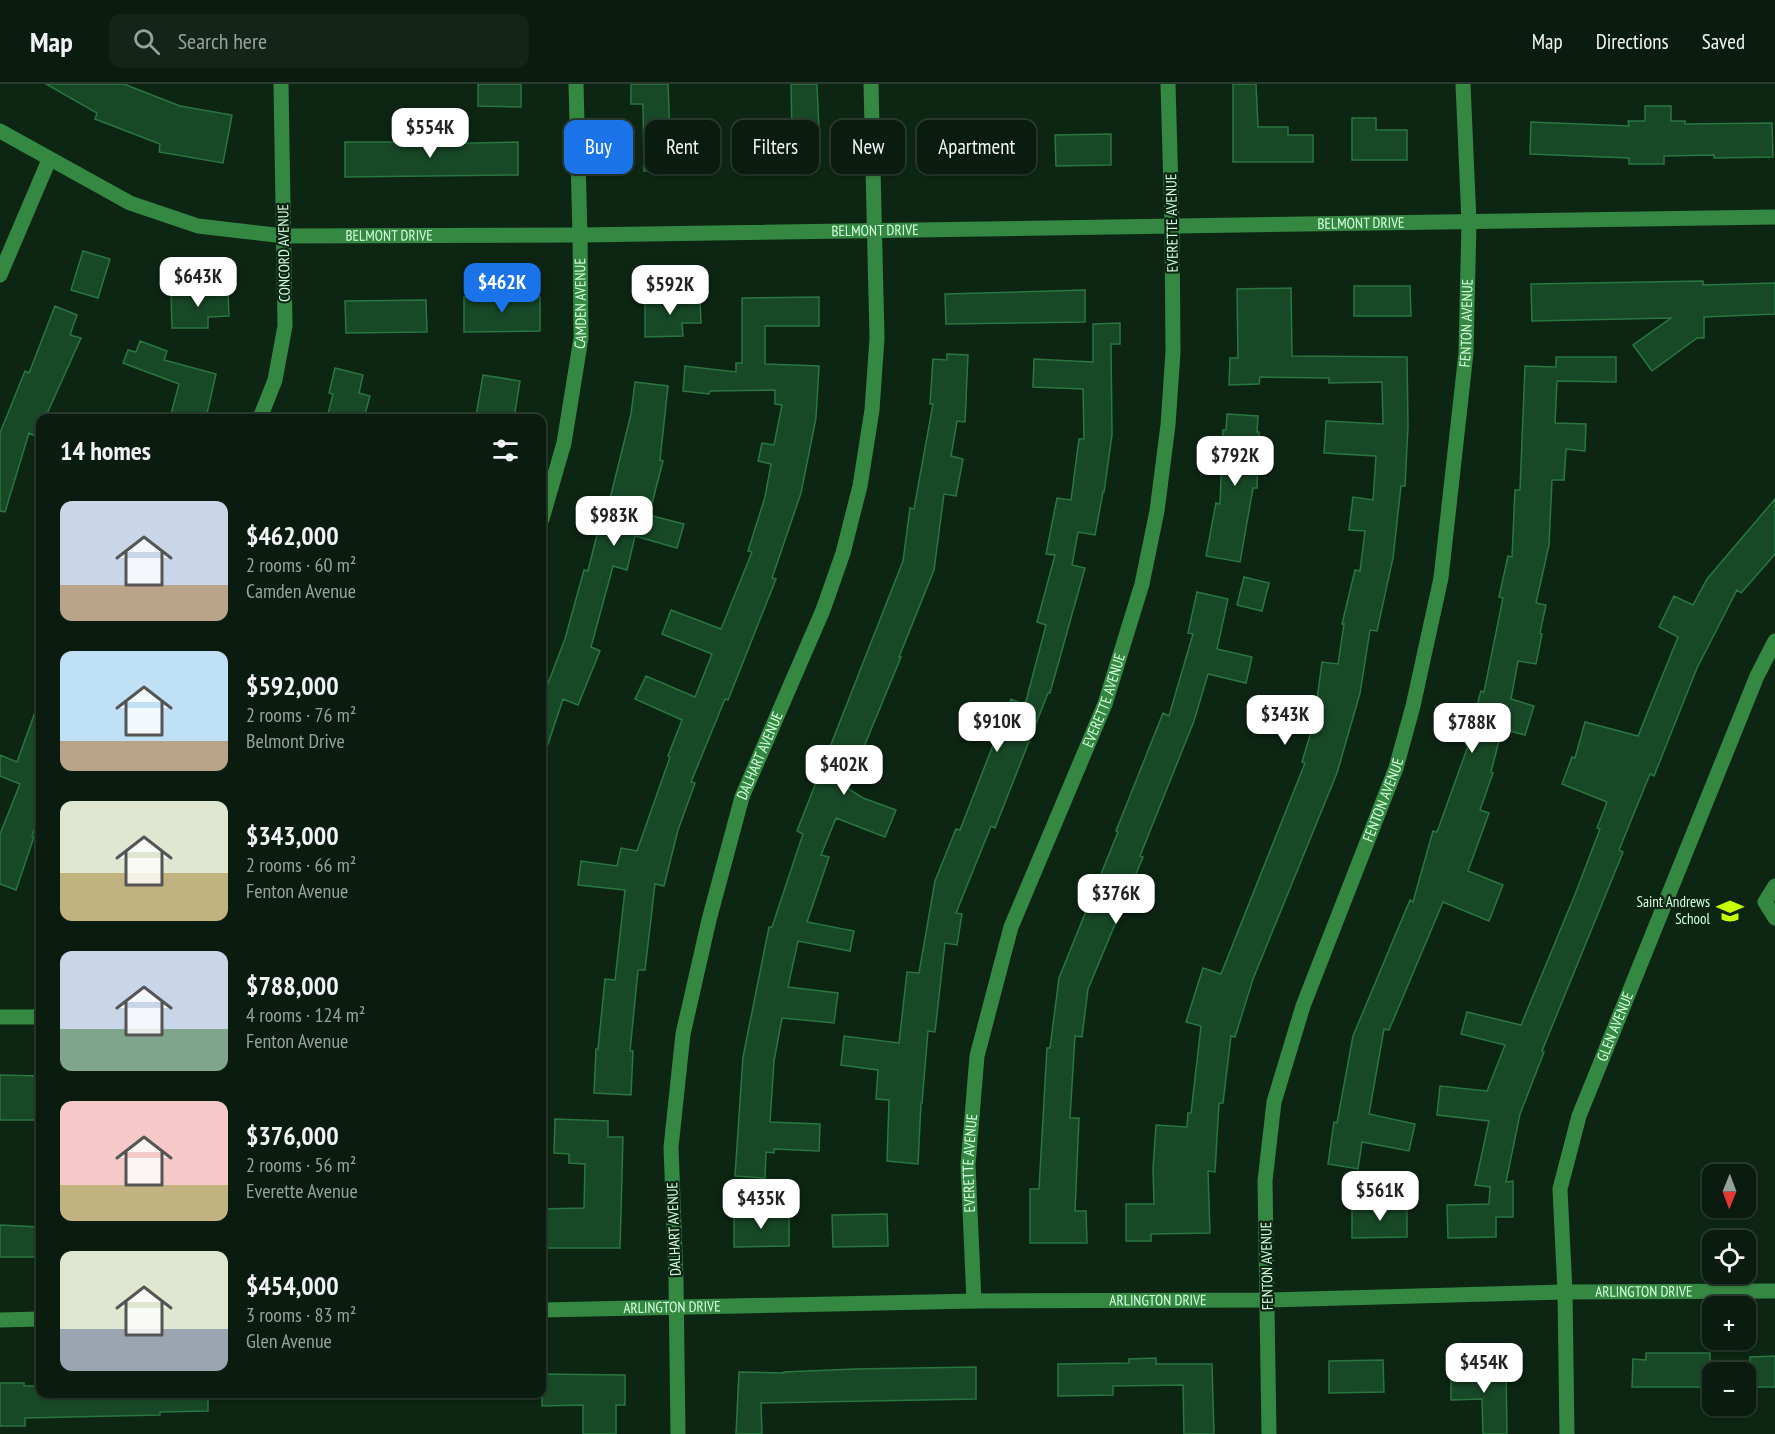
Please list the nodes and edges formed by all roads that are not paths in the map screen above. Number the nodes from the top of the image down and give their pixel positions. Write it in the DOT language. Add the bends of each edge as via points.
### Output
graph roads {
  1 [pos="281,84"];
  2 [pos="576,84"];
  3 [pos="871,84"];
  4 [pos="1168,84"];
  5 [pos="1463,84"];
  6 [pos="0,131"];
  7 [pos="49,160"];
  8 [pos="1775,217"];
  9 [pos="1469,222"];
  10 [pos="1172,225"];
  11 [pos="876,230"];
  12 [pos="580,235"];
  13 [pos="284,236"];
  14 [pos="0,275"];
  15 [pos="262,414"];
  16 [pos="546,505"];
  17 [pos="1775,641"];
  18 [pos="1775,886"];
  19 [pos="1775,918"];
  20 [pos="0,1017"];
  21 [pos="36,1017"];
  22 [pos="1775,1291"];
  23 [pos="1565,1292"];
  24 [pos="1268,1300"];
  25 [pos="974,1301"];
  26 [pos="677,1308"];
  27 [pos="546,1310"];
  28 [pos="36,1319"];
  29 [pos="0,1320"];
  30 [pos="678,1434"];
  31 [pos="1269,1434"];
  32 [pos="1567,1434"];
  1 -- 13 [label="street, CONCORD AVENUE"];
  2 -- 12 [label="street, CAMDEN AVENUE"];
  3 -- 11 [label="street, DALHART AVENUE"];
  4 -- 10 [label="street, EVERETTE AVENUE"];
  5 -- 9 [label="street, FENTON AVENUE"];
  6 -- 7 [label="street, BELMONT DRIVE"];
  7 -- 13 [label="street, BELMONT DRIVE" via="130,204 198,226"];
  7 -- 14 [label="street"];
  8 -- 9 [label="street, BELMONT DRIVE"];
  9 -- 10 [label="street, BELMONT DRIVE"];
  9 -- 24 [label="street, FENTON AVENUE" via="1466,353 1441,578 1396,768 1303,1006 1274,1102 1265,1181"];
  10 -- 11 [label="street, BELMONT DRIVE"];
  10 -- 25 [label="street, EVERETTE AVENUE" via="1173,352 1168,425 1157,511 1142,584 1105,704 1011,927 977,1056 968,1165"];
  11 -- 12 [label="street, BELMONT DRIVE"];
  11 -- 26 [label="street, DALHART AVENUE" via="877,338 872,410 860,486 824,610 742,797 683,1034 670,1147"];
  12 -- 13 [label="street, BELMONT DRIVE"];
  12 -- 16 [label="street, CAMDEN AVENUE" via="581,338 564,443"];
  13 -- 15 [label="street, CONCORD AVENUE" via="285,326 275,380"];
  17 -- 23 [label="street, GLEN AVENUE" via="1757,676 1579,1116 1560,1189"];
  18 -- 19 [label="street" via="1765,902"];
  20 -- 21 [label="street"];
  22 -- 23 [label="street, ARLINGTON DRIVE"];
  23 -- 24 [label="street, ARLINGTON DRIVE"];
  23 -- 32 [label="street, GLEN AVENUE"];
  24 -- 25 [label="street, ARLINGTON DRIVE"];
  24 -- 31 [label="street, FENTON AVENUE"];
  25 -- 26 [label="street, ARLINGTON DRIVE"];
  26 -- 27 [label="street, ARLINGTON DRIVE"];
  26 -- 30 [label="street, DALHART AVENUE"];
  28 -- 29 [label="street"];
}
